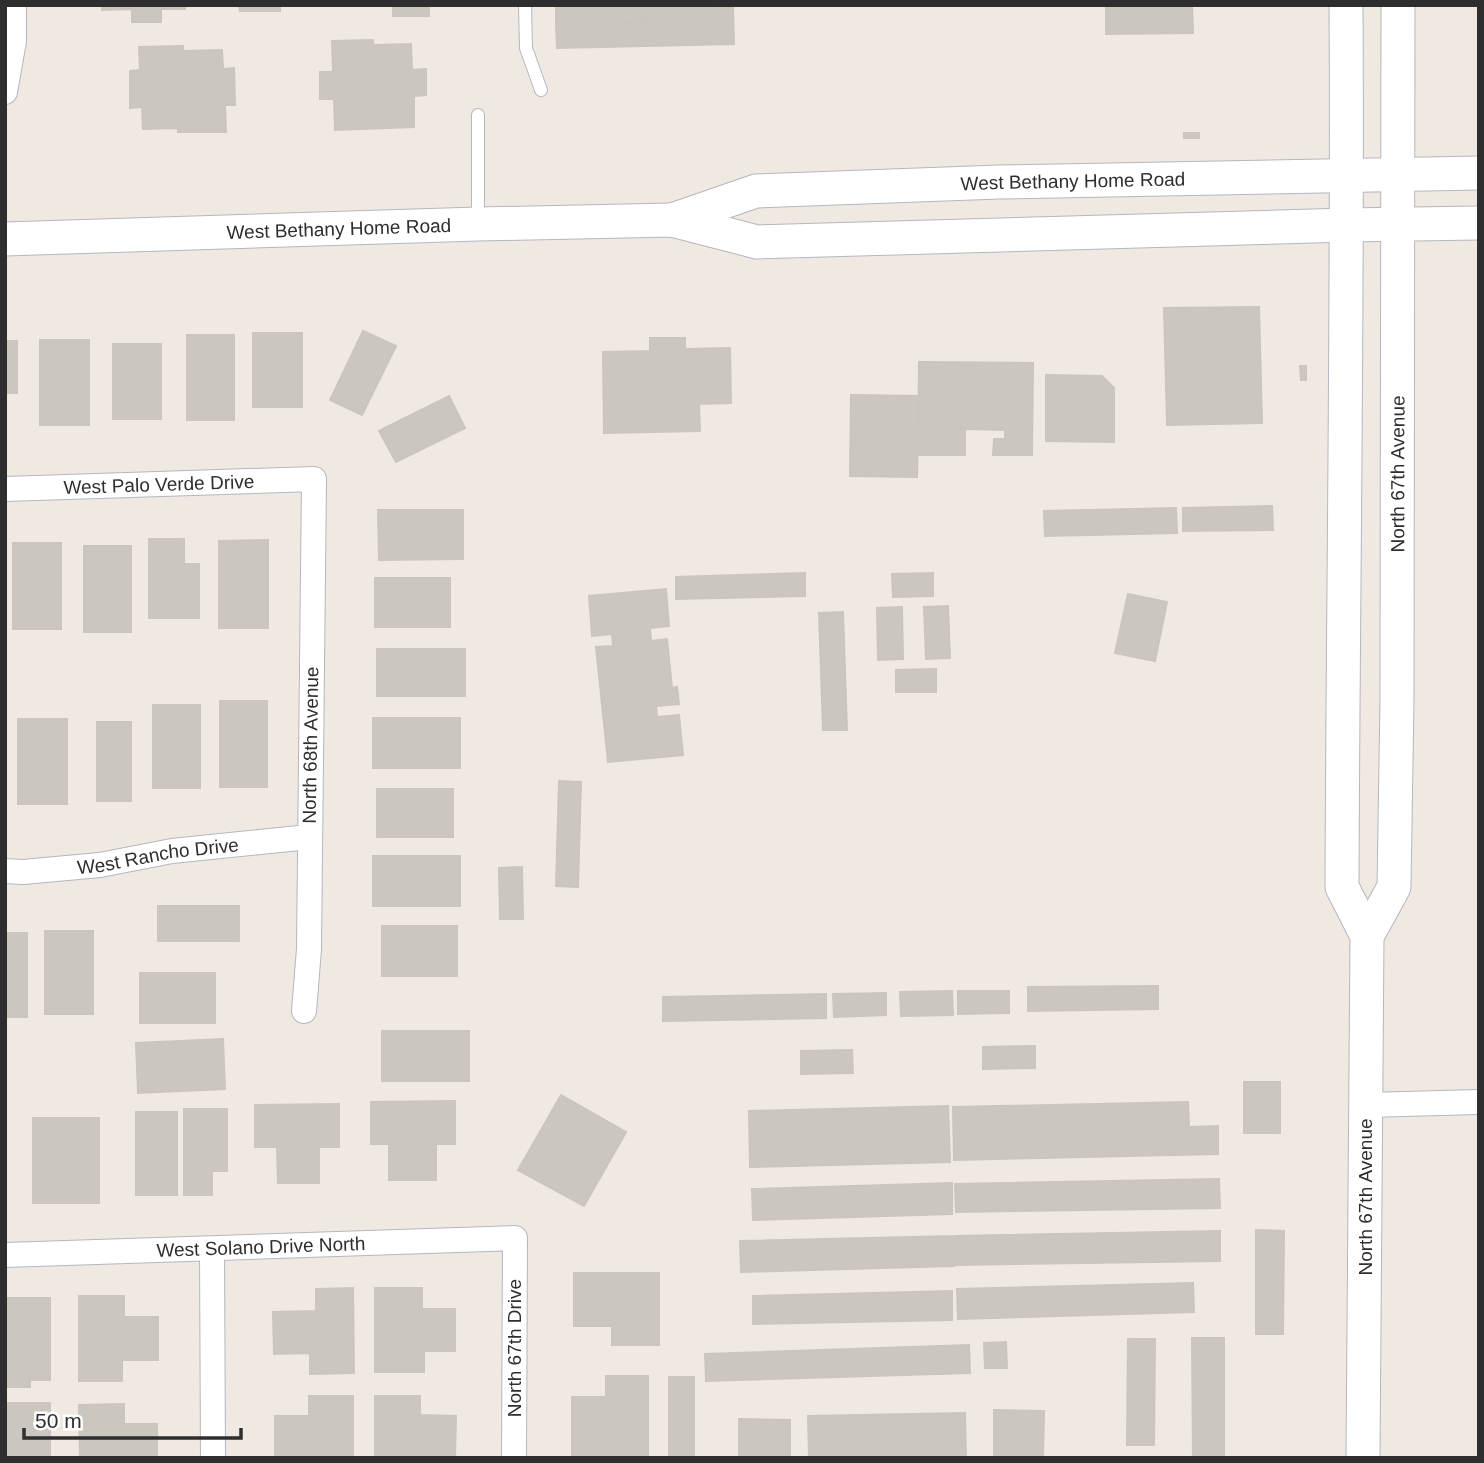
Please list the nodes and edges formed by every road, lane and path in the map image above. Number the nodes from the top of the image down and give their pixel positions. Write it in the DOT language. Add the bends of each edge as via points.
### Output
graph roads {
  1 [pos="14,5"];
  2 [pos="526,5"];
  3 [pos="1346,5"];
  4 [pos="1398,5"];
  5 [pos="541,90"];
  6 [pos="5,92"];
  7 [pos="478,115"];
  8 [pos="1479,173"];
  9 [pos="1398,174"];
  10 [pos="1347,175"];
  11 [pos="672,220"];
  12 [pos="478,223"];
  13 [pos="1479,223"];
  14 [pos="1398,224"];
  15 [pos="1347,225"];
  16 [pos="5,239"];
  17 [pos="314,479"];
  18 [pos="5,489"];
  19 [pos="309,836"];
  20 [pos="5,871"];
  21 [pos="1367,936"];
  22 [pos="304,1011"];
  23 [pos="1479,1102"];
  24 [pos="1365,1105"];
  25 [pos="515,1238"];
  26 [pos="212,1249"];
  27 [pos="5,1255"];
  28 [pos="213,1458"];
  29 [pos="514,1458"];
  30 [pos="1363,1458"];
  1 -- 6 [label="street" via="14,41"];
  2 -- 5 [label="lane" via="526,48"];
  3 -- 10 [label="main road, North 67th Avenue"];
  4 -- 9 [label="main road, North 67th Avenue"];
  7 -- 12 [label="lane"];
  8 -- 9 [label="main road, West Bethany Home Road"];
  9 -- 10 [label="main road, West Bethany Home Road"];
  9 -- 14 [label="main road, North 67th Avenue"];
  10 -- 11 [label="main road, West Bethany Home Road" via="756,191"];
  10 -- 15 [label="main road, North 67th Avenue"];
  11 -- 12 [label="main road, West Bethany Home Road"];
  11 -- 15 [label="main road, West Bethany Home Road" via="757,242"];
  12 -- 16 [label="main road, West Bethany Home Road"];
  13 -- 14 [label="main road, West Bethany Home Road"];
  14 -- 15 [label="main road, West Bethany Home Road"];
  14 -- 21 [label="main road, North 67th Avenue" via="1394,887"];
  15 -- 21 [label="main road, North 67th Avenue" via="1342,887"];
  17 -- 18 [label="street, West Palo Verde Drive"];
  17 -- 19 [label="street, North 68th Avenue"];
  19 -- 20 [label="street, West Rancho Drive" via="172,851 100,865"];
  19 -- 22 [label="street, North 68th Avenue"];
  21 -- 24 [label="main road, North 67th Avenue"];
  23 -- 24 [label="street"];
  24 -- 30 [label="main road, North 67th Avenue"];
  25 -- 26 [label="street, West Solano Drive North"];
  25 -- 29 [label="street, North 67th Drive"];
  26 -- 27 [label="street, West Solano Drive North"];
  26 -- 28 [label="street"];
}
